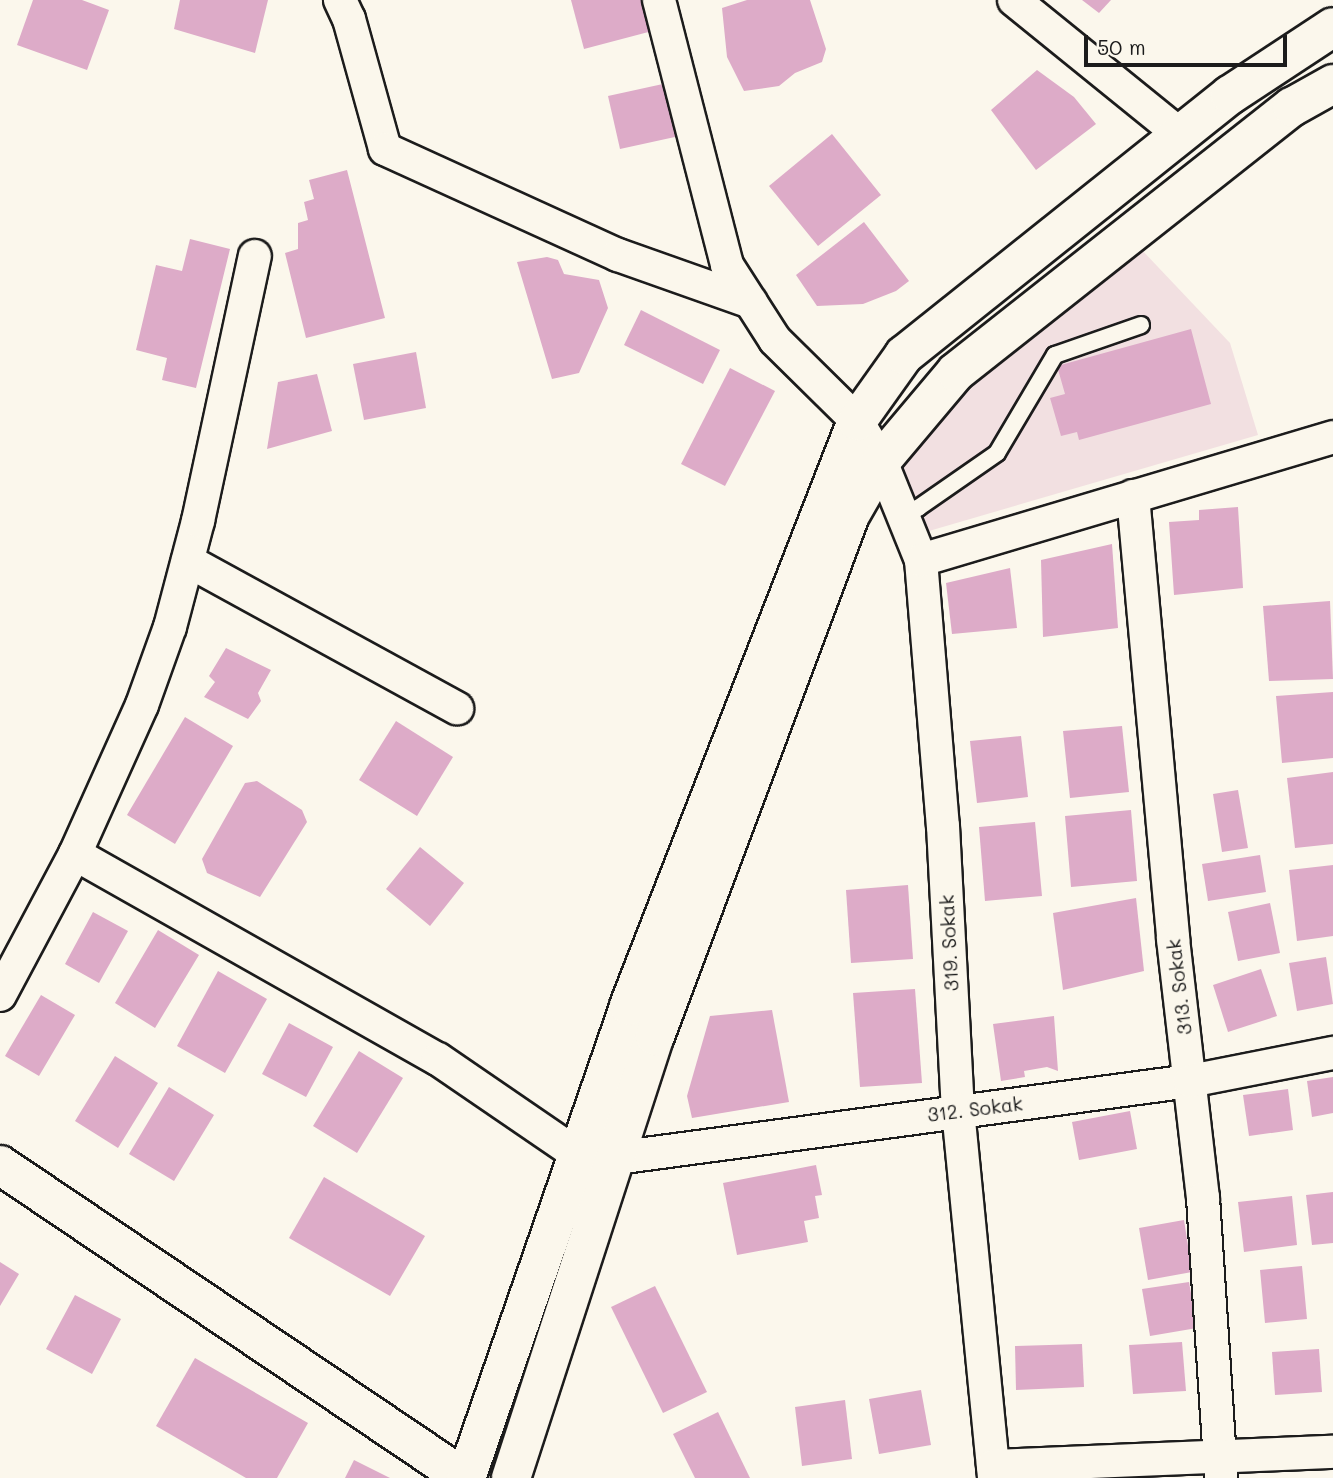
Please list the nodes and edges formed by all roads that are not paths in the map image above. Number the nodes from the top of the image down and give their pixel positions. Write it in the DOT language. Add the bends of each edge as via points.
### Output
graph roads {
  1 [pos="340,0"];
  2 [pos="659,0"];
  3 [pos="1014,0"];
  4 [pos="1333,27"];
  5 [pos="1333,84"];
  6 [pos="1181,135"];
  7 [pos="255,256"];
  8 [pos="751,302"];
  9 [pos="1141,325"];
  10 [pos="857,421"];
  11 [pos="1333,437"];
  12 [pos="881,461"];
  13 [pos="1133,496"];
  14 [pos="901,513"];
  15 [pos="187,561"];
  16 [pos="921,561"];
  17 [pos="457,708"];
  18 [pos="75,854"];
  19 [pos="0,995"];
  20 [pos="1333,1054"];
  21 [pos="1190,1081"];
  22 [pos="958,1110"];
  23 [pos="578,1155"];
  24 [pos="615,1158"];
  25 [pos="0,1165"];
  26 [pos="1333,1452"];
  27 [pos="1221,1469"];
  28 [pos="994,1472"];
  29 [pos="465,1478"];
  30 [pos="512,1478"];
  1 -- 8 [label="street" via="385,149 618,255"];
  2 -- 8 [label="street, 319. Sokak" via="727,265"];
  3 -- 6 [label="street"];
  4 -- 6 [label="street" via="1230,95"];
  5 -- 12 [label="street" via="1292,107 956,372"];
  6 -- 10 [label="street" via="904,355"];
  7 -- 15 [label="street"];
  8 -- 10 [label="street, 319. Sokak" via="775,340"];
  9 -- 14 [label="lane" via="1055,355 997,453 918,508"];
  10 -- 12 [label="street, 319. Sokak"];
  10 -- 23 [label="street" via="634,993"];
  11 -- 13 [label="street"];
  12 -- 14 [label="street, 319. Sokak"];
  12 -- 24 [label="street" via="850,515 655,1036"];
  13 -- 16 [label="street"];
  13 -- 21 [label="street, 313. Sokak"];
  14 -- 16 [label="street, 319. Sokak"];
  15 -- 17 [label="street"];
  15 -- 18 [label="street" via="142,705"];
  16 -- 22 [label="street, 319. Sokak" via="943,826"];
  18 -- 19 [label="street"];
  18 -- 23 [label="street" via="438,1059"];
  20 -- 21 [label="street, 312. Sokak"];
  21 -- 22 [label="street, 312. Sokak"];
  21 -- 27 [label="street, 313. Sokak" via="1203,1198"];
  22 -- 24 [label="street, 312. Sokak"];
  22 -- 28 [label="street, 319. Sokak"];
  23 -- 29 [label="street"];
  24 -- 30 [label="street"];
  25 -- 29 [label="street"];
  26 -- 27 [label="street"];
  27 -- 28 [label="street"];
}
